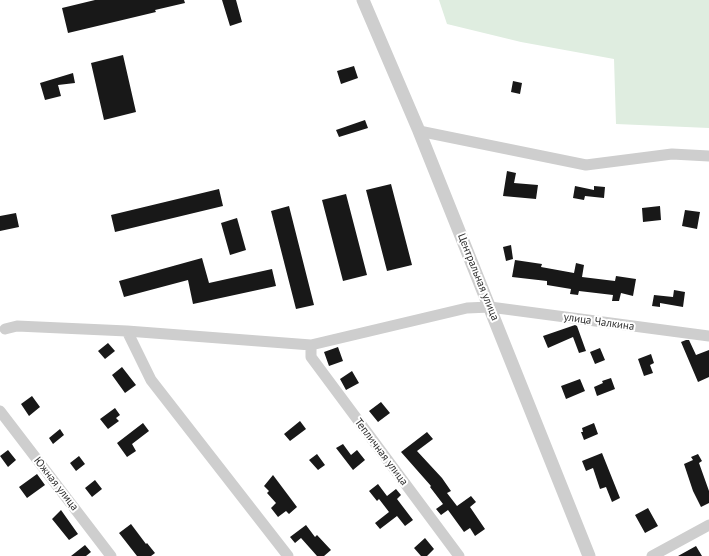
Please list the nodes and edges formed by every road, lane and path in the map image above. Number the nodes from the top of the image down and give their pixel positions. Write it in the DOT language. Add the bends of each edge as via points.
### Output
graph roads {
  1 [pos="363,0"];
  2 [pos="419,130"];
  3 [pos="709,156"];
  4 [pos="490,307"];
  5 [pos="2,328"];
  6 [pos="127,331"];
  7 [pos="709,336"];
  8 [pos="311,345"];
  9 [pos="0,411"];
  10 [pos="709,525"];
  11 [pos="111,556"];
  12 [pos="288,556"];
  13 [pos="459,556"];
  14 [pos="589,556"];
  15 [pos="652,556"];
  1 -- 2 [label="street, Центральная улица"];
  2 -- 3 [label="street" via="586,165 672,154"];
  2 -- 4 [label="street, Центральная улица"];
  4 -- 7 [label="street, улица Чалкина"];
  4 -- 8 [label="street, улица Чалкина" via="467,308"];
  4 -- 14 [label="street, Центральная улица"];
  5 -- 6 [label="street, улица Чалкина" via="17,326"];
  6 -- 8 [label="street, улица Чалкина"];
  6 -- 12 [label="street" via="151,380"];
  8 -- 13 [label="street, Тепличная улица" via="311,357"];
  9 -- 11 [label="street, Южная улица"];
  10 -- 15 [label="street"];
}
